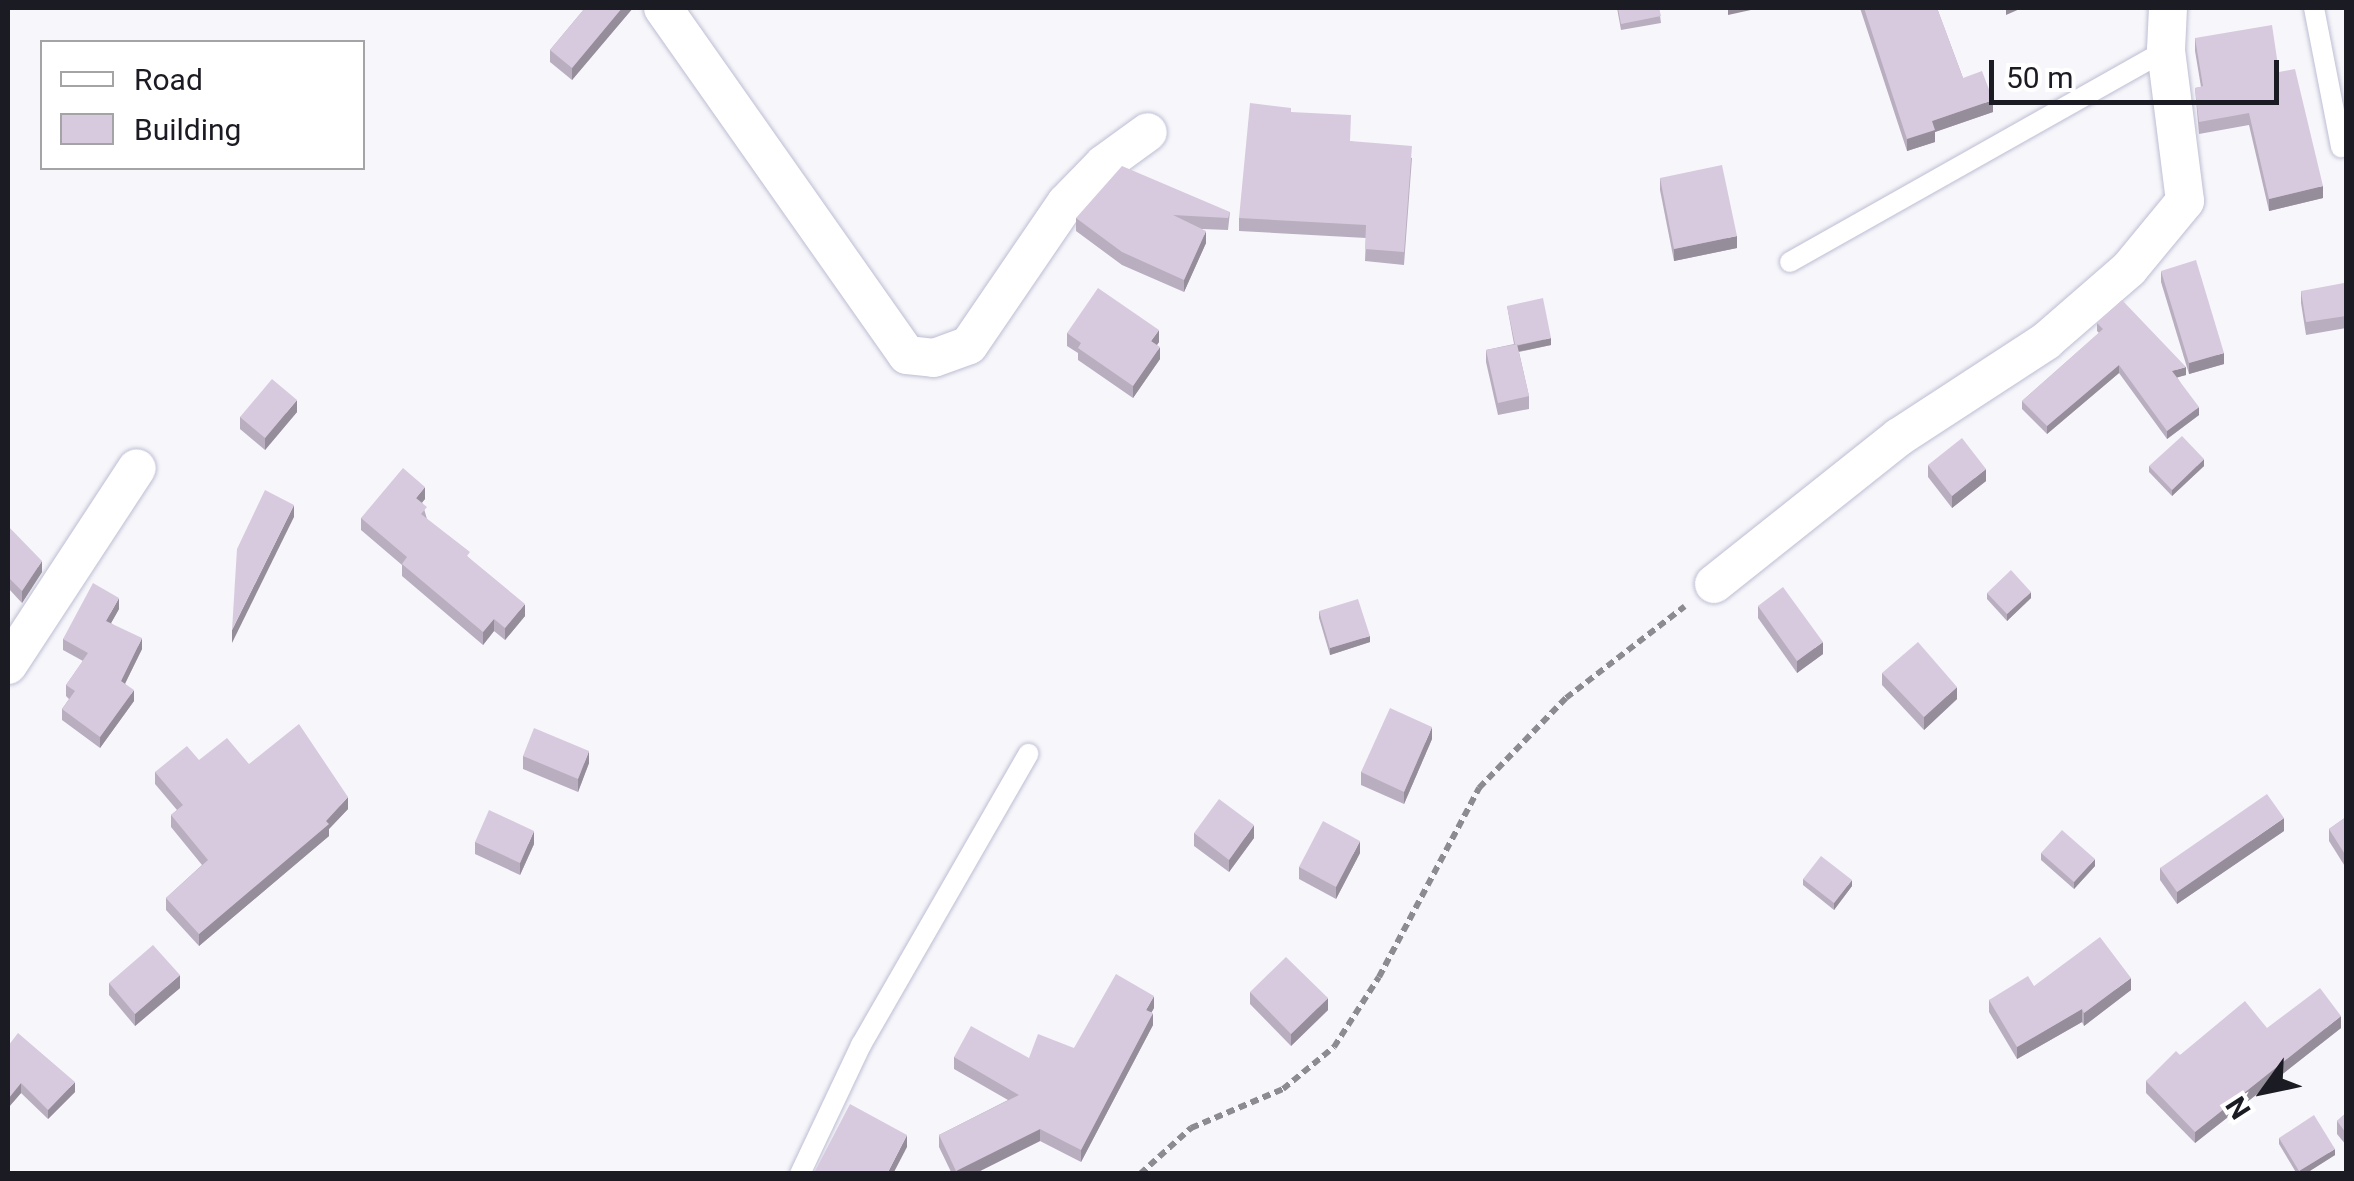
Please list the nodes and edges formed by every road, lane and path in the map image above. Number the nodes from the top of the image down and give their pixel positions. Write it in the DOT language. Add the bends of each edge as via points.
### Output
graph roads {
  1 [pos="664,8"];
  2 [pos="2168,8"];
  3 [pos="2314,8"];
  4 [pos="2166,50"];
  5 [pos="1148,132"];
  6 [pos="2342,147"];
  7 [pos="1790,262"];
  8 [pos="137,468"];
  9 [pos="1714,584"];
  10 [pos="8,664"];
  11 [pos="1028,754"];
  12 [pos="800,1174"];
  13 [pos="1140,1174"];
  1 -- 5 [label="street" via="907,355 934,358 969,345 1066,203"];
  2 -- 4 [label="street"];
  3 -- 6 [label="lane"];
  4 -- 7 [label="lane"];
  4 -- 9 [label="street" via="2185,201 2140,256 2046,341 1899,437"];
  8 -- 10 [label="street"];
  9 -- 13 [label="path" via="1566,698 1479,788 1379,977 1334,1047 1283,1089 1191,1128"];
  11 -- 12 [label="lane" via="861,1045"];
}
